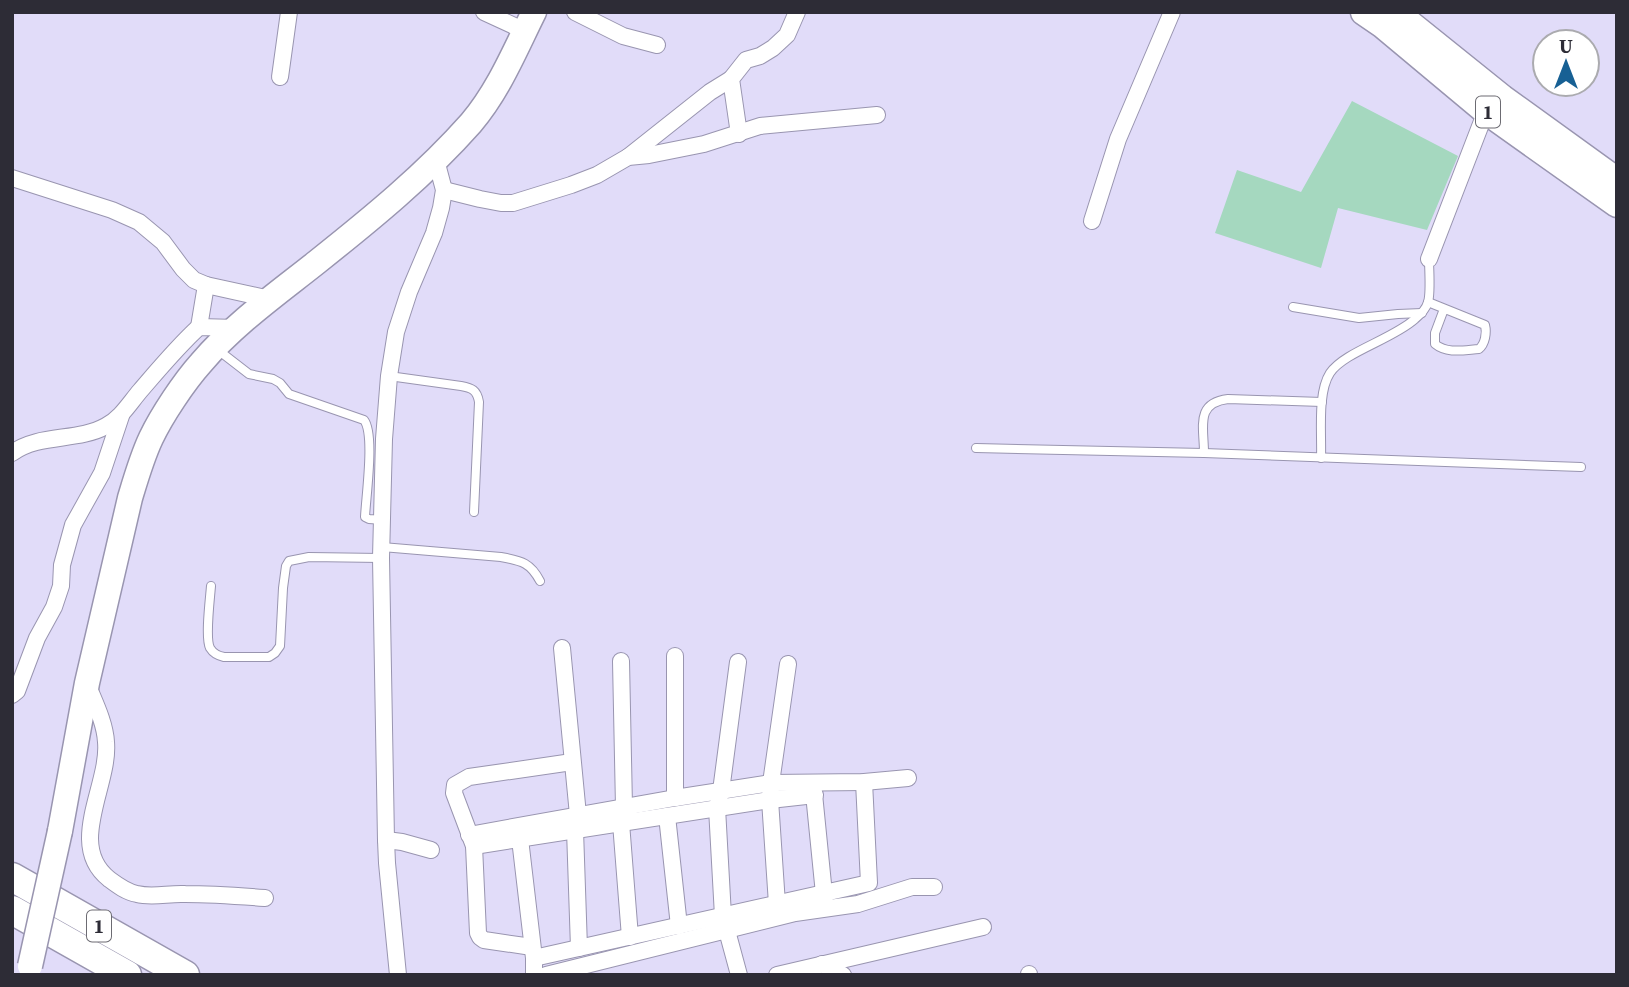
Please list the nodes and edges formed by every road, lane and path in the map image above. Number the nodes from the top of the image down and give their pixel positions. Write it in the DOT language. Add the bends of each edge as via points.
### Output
graph roads {
  1 [pos="289,12"];
  2 [pos="484,12"];
  3 [pos="575,12"];
  4 [pos="797,12"];
  5 [pos="1172,12"];
  6 [pos="1364,12"];
  7 [pos="1395,12"];
  8 [pos="529,22"];
  9 [pos="657,45"];
  10 [pos="280,77"];
  11 [pos="731,79"];
  12 [pos="1486,111"];
  13 [pos="877,115"];
  14 [pos="740,134"];
  15 [pos="628,157"];
  16 [pos="436,160"];
  17 [pos="12,178"];
  18 [pos="1617,181"];
  19 [pos="444,190"];
  20 [pos="1617,204"];
  21 [pos="1092,221"];
  22 [pos="1429,259"];
  23 [pos="206,285"];
  24 [pos="270,299"];
  25 [pos="1428,302"];
  26 [pos="1293,307"];
  27 [pos="1444,309"];
  28 [pos="1422,313"];
  29 [pos="199,327"];
  30 [pos="237,328"];
  31 [pos="215,348"];
  32 [pos="389,376"];
  33 [pos="1322,402"];
  34 [pos="121,416"];
  35 [pos="976,448"];
  36 [pos="12,453"];
  37 [pos="1204,453"];
  38 [pos="1321,458"];
  39 [pos="1581,467"];
  40 [pos="474,512"];
  41 [pos="383,520"];
  42 [pos="382,552"];
  43 [pos="540,581"];
  44 [pos="211,586"];
  45 [pos="562,648"];
  46 [pos="675,656"];
  47 [pos="621,661"];
  48 [pos="738,662"];
  49 [pos="788,664"];
  50 [pos="87,683"];
  51 [pos="12,695"];
  52 [pos="572,762"];
  53 [pos="908,778"];
  54 [pos="771,782"];
  55 [pos="864,782"];
  56 [pos="814,788"];
  57 [pos="721,791"];
  58 [pos="675,797"];
  59 [pos="770,800"];
  60 [pos="717,808"];
  61 [pos="667,816"];
  62 [pos="624,817"];
  63 [pos="576,823"];
  64 [pos="520,839"];
  65 [pos="386,840"];
  66 [pos="471,841"];
  67 [pos="431,850"];
  68 [pos="12,877"];
  69 [pos="934,887"];
  70 [pos="265,898"];
  71 [pos="824,901"];
  72 [pos="777,904"];
  73 [pos="12,910"];
  74 [pos="725,923"];
  75 [pos="679,926"];
  76 [pos="983,927"];
  77 [pos="630,937"];
  78 [pos="604,943"];
  79 [pos="579,948"];
  80 [pos="533,960"];
  81 [pos="607,960"];
  82 [pos="822,964"];
  83 [pos="30,970"];
  84 [pos="127,975"];
  85 [pos="185,975"];
  86 [pos="398,975"];
  87 [pos="545,975"];
  88 [pos="739,975"];
  89 [pos="777,975"];
  90 [pos="843,975"];
  1 -- 10 [label="street"];
  2 -- 8 [label="street"];
  3 -- 9 [label="street" via="623,36"];
  4 -- 11 [label="street" via="787,35 774,48 746,60"];
  5 -- 21 [label="street" via="1118,139"];
  6 -- 12 [label="highway, 1"];
  7 -- 18 [label="highway, 1" via="1502,98"];
  8 -- 16 [label="main road" via="491,96"];
  11 -- 14 [label="street"];
  11 -- 15 [label="street"];
  12 -- 20 [label="highway, 1"];
  12 -- 22 [label="street"];
  13 -- 14 [label="street" via="760,126"];
  14 -- 15 [label="street" via="665,153"];
  15 -- 19 [label="street" via="597,175 513,203"];
  16 -- 19 [label="street"];
  16 -- 24 [label="main road"];
  17 -- 23 [label="street" via="139,222 163,242 194,280"];
  19 -- 32 [label="street" via="434,233 396,332"];
  22 -- 25 [label="lane"];
  23 -- 24 [label="street"];
  23 -- 29 [label="street"];
  24 -- 30 [label="main road"];
  25 -- 27 [label="lane"];
  25 -- 28 [label="lane"];
  26 -- 28 [label="lane" via="1359,317"];
  27 -- 27 [label="lane" via="1485,325 1482,347 1439,348 1435,339"];
  28 -- 33 [label="lane" via="1406,328 1338,364 1324,385"];
  29 -- 30 [label="street"];
  29 -- 34 [label="street"];
  30 -- 31 [label="main road"];
  31 -- 41 [label="lane" via="249,374 273,379 288,394 364,420 369,431 365,517"];
  31 -- 50 [label="main road" via="173,403 144,454"];
  32 -- 40 [label="lane" via="475,391 479,402"];
  32 -- 41 [label="street"];
  33 -- 37 [label="lane" via="1217,400 1207,407 1204,417"];
  33 -- 38 [label="lane"];
  34 -- 36 [label="street" via="105,427 40,441"];
  34 -- 51 [label="street" via="102,473 73,525 54,607"];
  35 -- 37 [label="lane"];
  37 -- 38 [label="lane"];
  38 -- 39 [label="lane"];
  41 -- 42 [label="street"];
  42 -- 43 [label="lane" via="501,557 528,564"];
  42 -- 44 [label="lane" via="289,561 280,646 269,657 224,657 210,648"];
  42 -- 65 [label="street"];
  45 -- 52 [label="street"];
  46 -- 58 [label="street"];
  47 -- 62 [label="street"];
  48 -- 57 [label="street"];
  49 -- 54 [label="street"];
  50 -- 70 [label="street" via="106,742 89,848 104,875 116,885 146,896"];
  50 -- 83 [label="main road, bridge"];
  52 -- 63 [label="street"];
  52 -- 66 [label="street" via="469,778 455,785"];
  53 -- 55 [label="street"];
  54 -- 56 [label="street"];
  54 -- 57 [label="street"];
  54 -- 59 [label="street"];
  55 -- 56 [label="street"];
  55 -- 71 [label="street" via="869,883"];
  56 -- 59 [label="street"];
  56 -- 71 [label="street"];
  57 -- 58 [label="street"];
  57 -- 60 [label="street"];
  58 -- 62 [label="street"];
  59 -- 60 [label="street"];
  59 -- 72 [label="street"];
  60 -- 61 [label="street"];
  60 -- 74 [label="street"];
  61 -- 62 [label="street"];
  61 -- 75 [label="street"];
  62 -- 63 [label="street"];
  62 -- 77 [label="street"];
  63 -- 64 [label="street"];
  63 -- 66 [label="street"];
  63 -- 79 [label="street"];
  64 -- 66 [label="street"];
  64 -- 80 [label="street"];
  65 -- 67 [label="street"];
  65 -- 86 [label="street"];
  66 -- 80 [label="street" via="480,937"];
  68 -- 85 [label="highway, 1"];
  69 -- 71 [label="street" via="912,887 858,904"];
  71 -- 72 [label="street"];
  71 -- 74 [label="street" via="795,913"];
  72 -- 74 [label="street"];
  73 -- 84 [label="highway, 1"];
  74 -- 75 [label="street"];
  74 -- 81 [label="street"];
  74 -- 88 [label="street"];
  75 -- 77 [label="street"];
  76 -- 82 [label="street"];
  77 -- 78 [label="street"];
  78 -- 79 [label="street"];
  78 -- 81 [label="street"];
  79 -- 80 [label="street"];
  81 -- 87 [label="street"];
  82 -- 89 [label="street"];
  82 -- 90 [label="street"];
}
